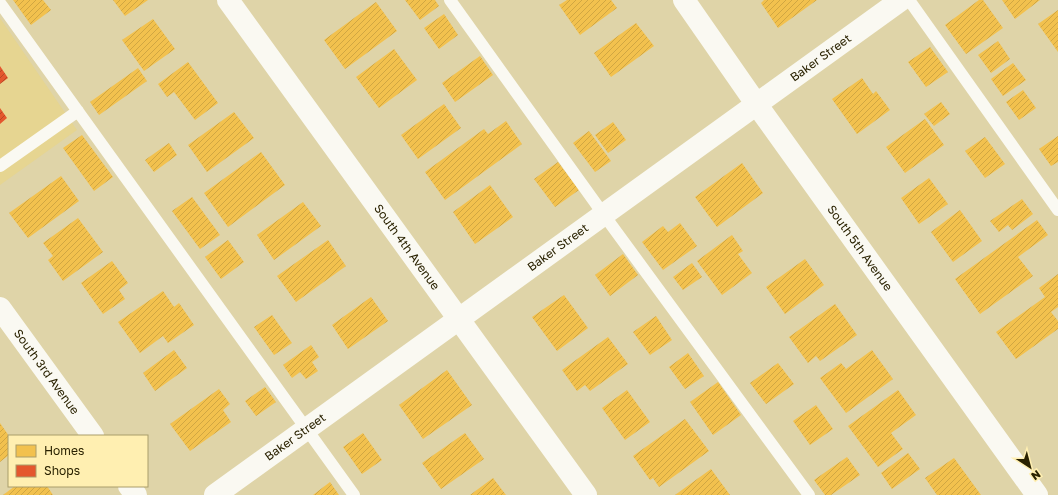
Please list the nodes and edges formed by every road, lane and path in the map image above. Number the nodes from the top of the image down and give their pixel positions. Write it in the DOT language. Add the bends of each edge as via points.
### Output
graph roads {
  1 [pos="228,0"];
  2 [pos="450,0"];
  3 [pos="684,0"];
  4 [pos="901,0"];
  5 [pos="909,0"];
  6 [pos="0,3"];
  7 [pos="757,105"];
  8 [pos="78,111"];
  9 [pos="0,166"];
  10 [pos="1058,210"];
  11 [pos="604,215"];
  12 [pos="0,308"];
  13 [pos="458,320"];
  14 [pos="306,429"];
  15 [pos="92,435"];
  16 [pos="215,495"];
  17 [pos="354,495"];
  18 [pos="586,495"];
  19 [pos="808,495"];
  20 [pos="1037,495"];
  1 -- 13 [label="street, South 4th Avenue"];
  2 -- 11 [label="lane"];
  3 -- 7 [label="street, South 5th Avenue"];
  4 -- 7 [label="street, Baker Street"];
  5 -- 10 [label="lane"];
  6 -- 8 [label="lane"];
  7 -- 11 [label="street, Baker Street"];
  7 -- 20 [label="street, South 5th Avenue"];
  8 -- 9 [label="lane"];
  8 -- 14 [label="lane"];
  11 -- 13 [label="street, Baker Street"];
  11 -- 19 [label="lane"];
  12 -- 15 [label="street, South 3rd Avenue"];
  13 -- 14 [label="street, Baker Street"];
  13 -- 18 [label="street, South 4th Avenue"];
  14 -- 16 [label="street, Baker Street"];
  14 -- 17 [label="lane"];
}
